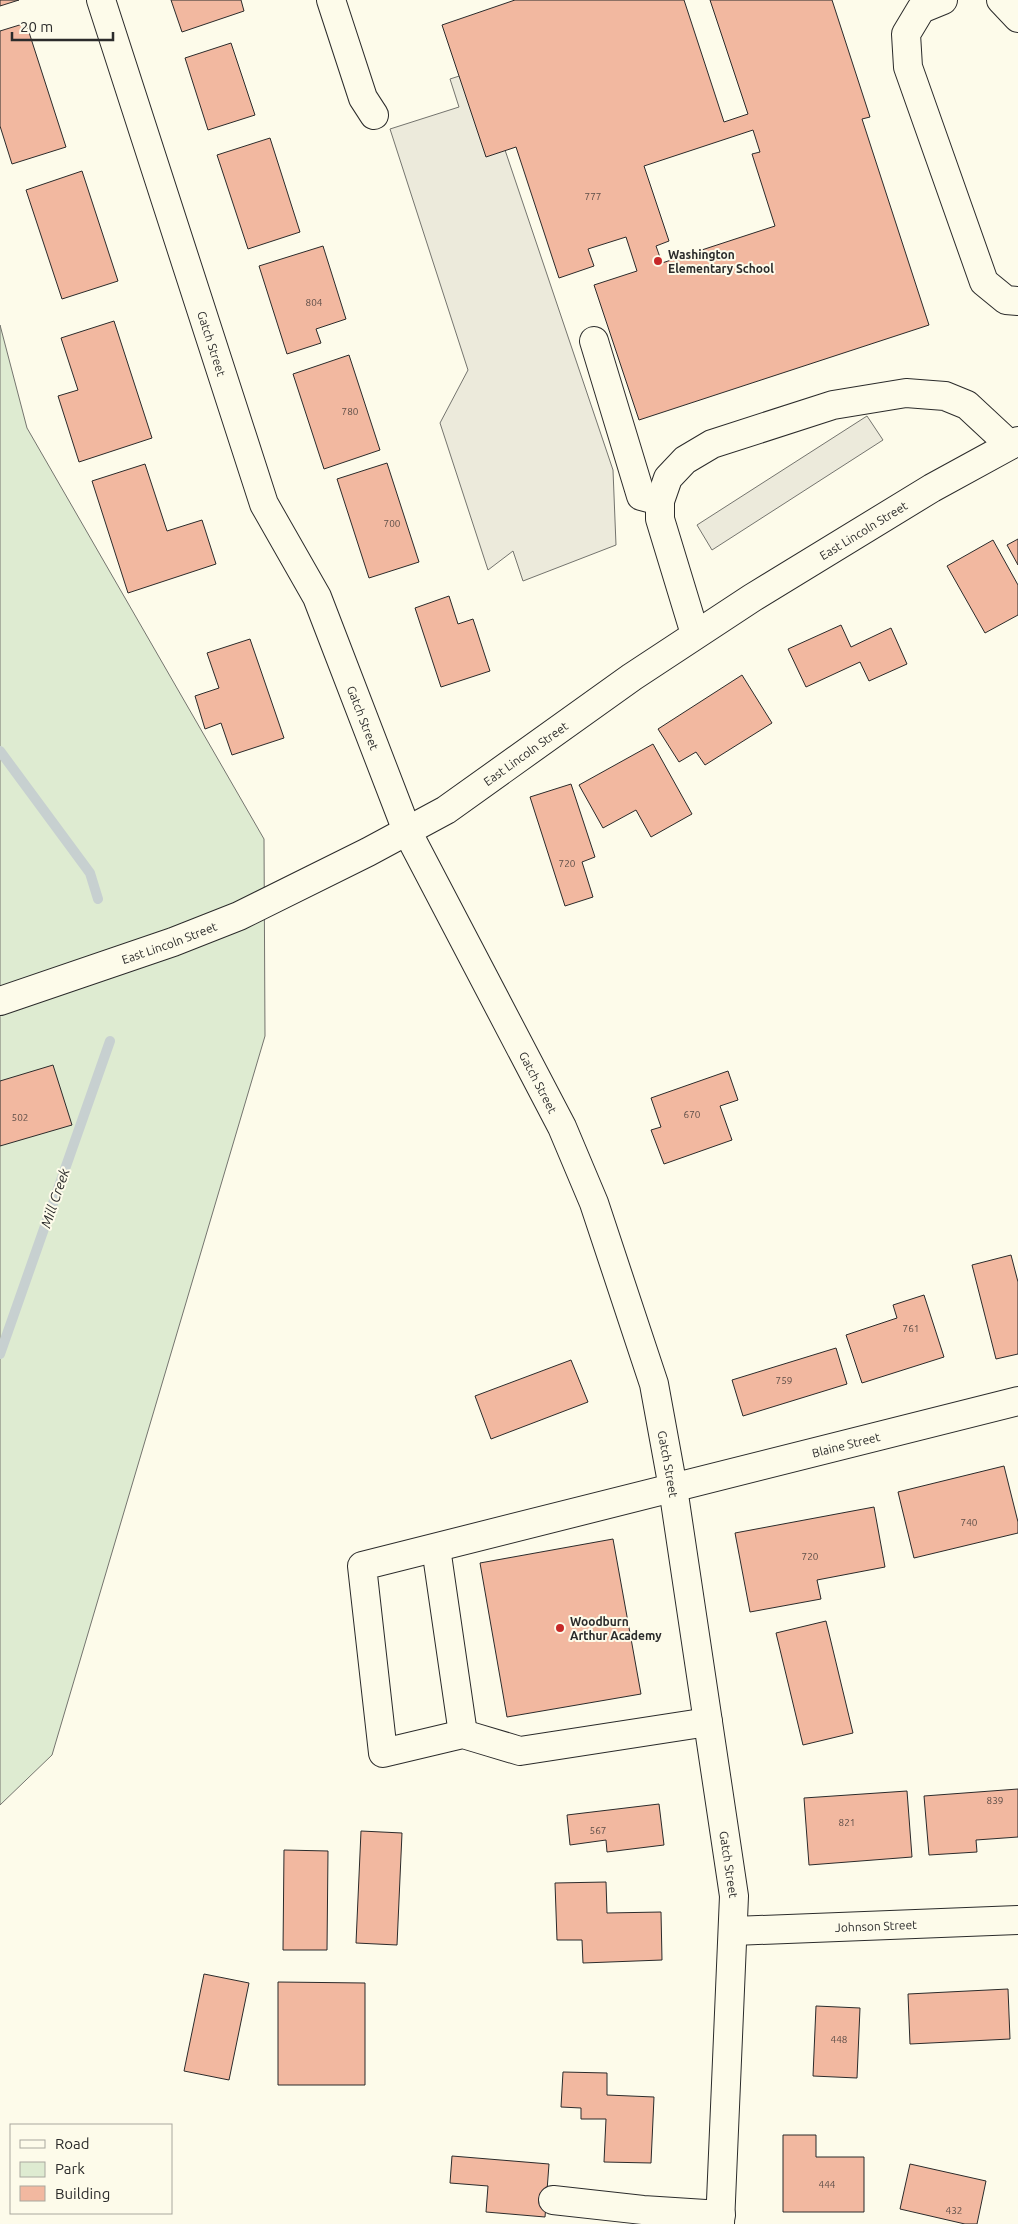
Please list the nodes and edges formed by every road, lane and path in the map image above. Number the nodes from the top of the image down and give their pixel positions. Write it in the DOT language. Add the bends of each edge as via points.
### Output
graph roads {
  1 [pos="101,0"];
  2 [pos="332,0"];
  3 [pos="943,0"];
  4 [pos="1001,0"];
  5 [pos="1018,18"];
  6 [pos="374,115"];
  7 [pos="1018,301"];
  8 [pos="594,340"];
  9 [pos="1014,443"];
  10 [pos="660,501"];
  11 [pos="695,634"];
  12 [pos="407,831"];
  13 [pos="0,1000"];
  14 [pos="1018,1401"];
  15 [pos="673,1488"];
  16 [pos="436,1548"];
  17 [pos="708,1722"];
  18 [pos="463,1734"];
  19 [pos="1018,1920"];
  20 [pos="734,1931"];
  21 [pos="553,2200"];
  22 [pos="722,2221"];
  1 -- 12 [label="street, Gatch Street" via="264,504 317,597"];
  2 -- 6 [label="street" via="363,98"];
  3 -- 7 [label="street" via="921,9 906,34 908,67 984,282 1006,300"];
  4 -- 5 [label="street"];
  8 -- 10 [label="street" via="641,496"];
  9 -- 10 [label="street" via="967,405 945,396 897,394 833,405 712,444 685,460 668,478"];
  9 -- 11 [label="street, East Lincoln Street" via="932,488"];
  10 -- 11 [label="street" via="660,519"];
  11 -- 12 [label="street, East Lincoln Street" via="446,810"];
  12 -- 13 [label="street, East Lincoln Street" via="239,916 173,942"];
  12 -- 15 [label="street, Gatch Street" via="562,1127 594,1203 654,1384"];
  14 -- 15 [label="street, Blaine Street"];
  15 -- 16 [label="street, Blaine Street"];
  15 -- 17 [label="street, Gatch Street"];
  16 -- 18 [label="street"];
  16 -- 18 [label="street, Blaine Street" via="362,1566 383,1753"];
  17 -- 18 [label="street" via="520,1751"];
  17 -- 20 [label="street, Gatch Street" via="734,1896"];
  19 -- 20 [label="street, Johnson Street"];
  20 -- 22 [label="street, Gatch Street"];
  21 -- 22 [label="street"];
}
